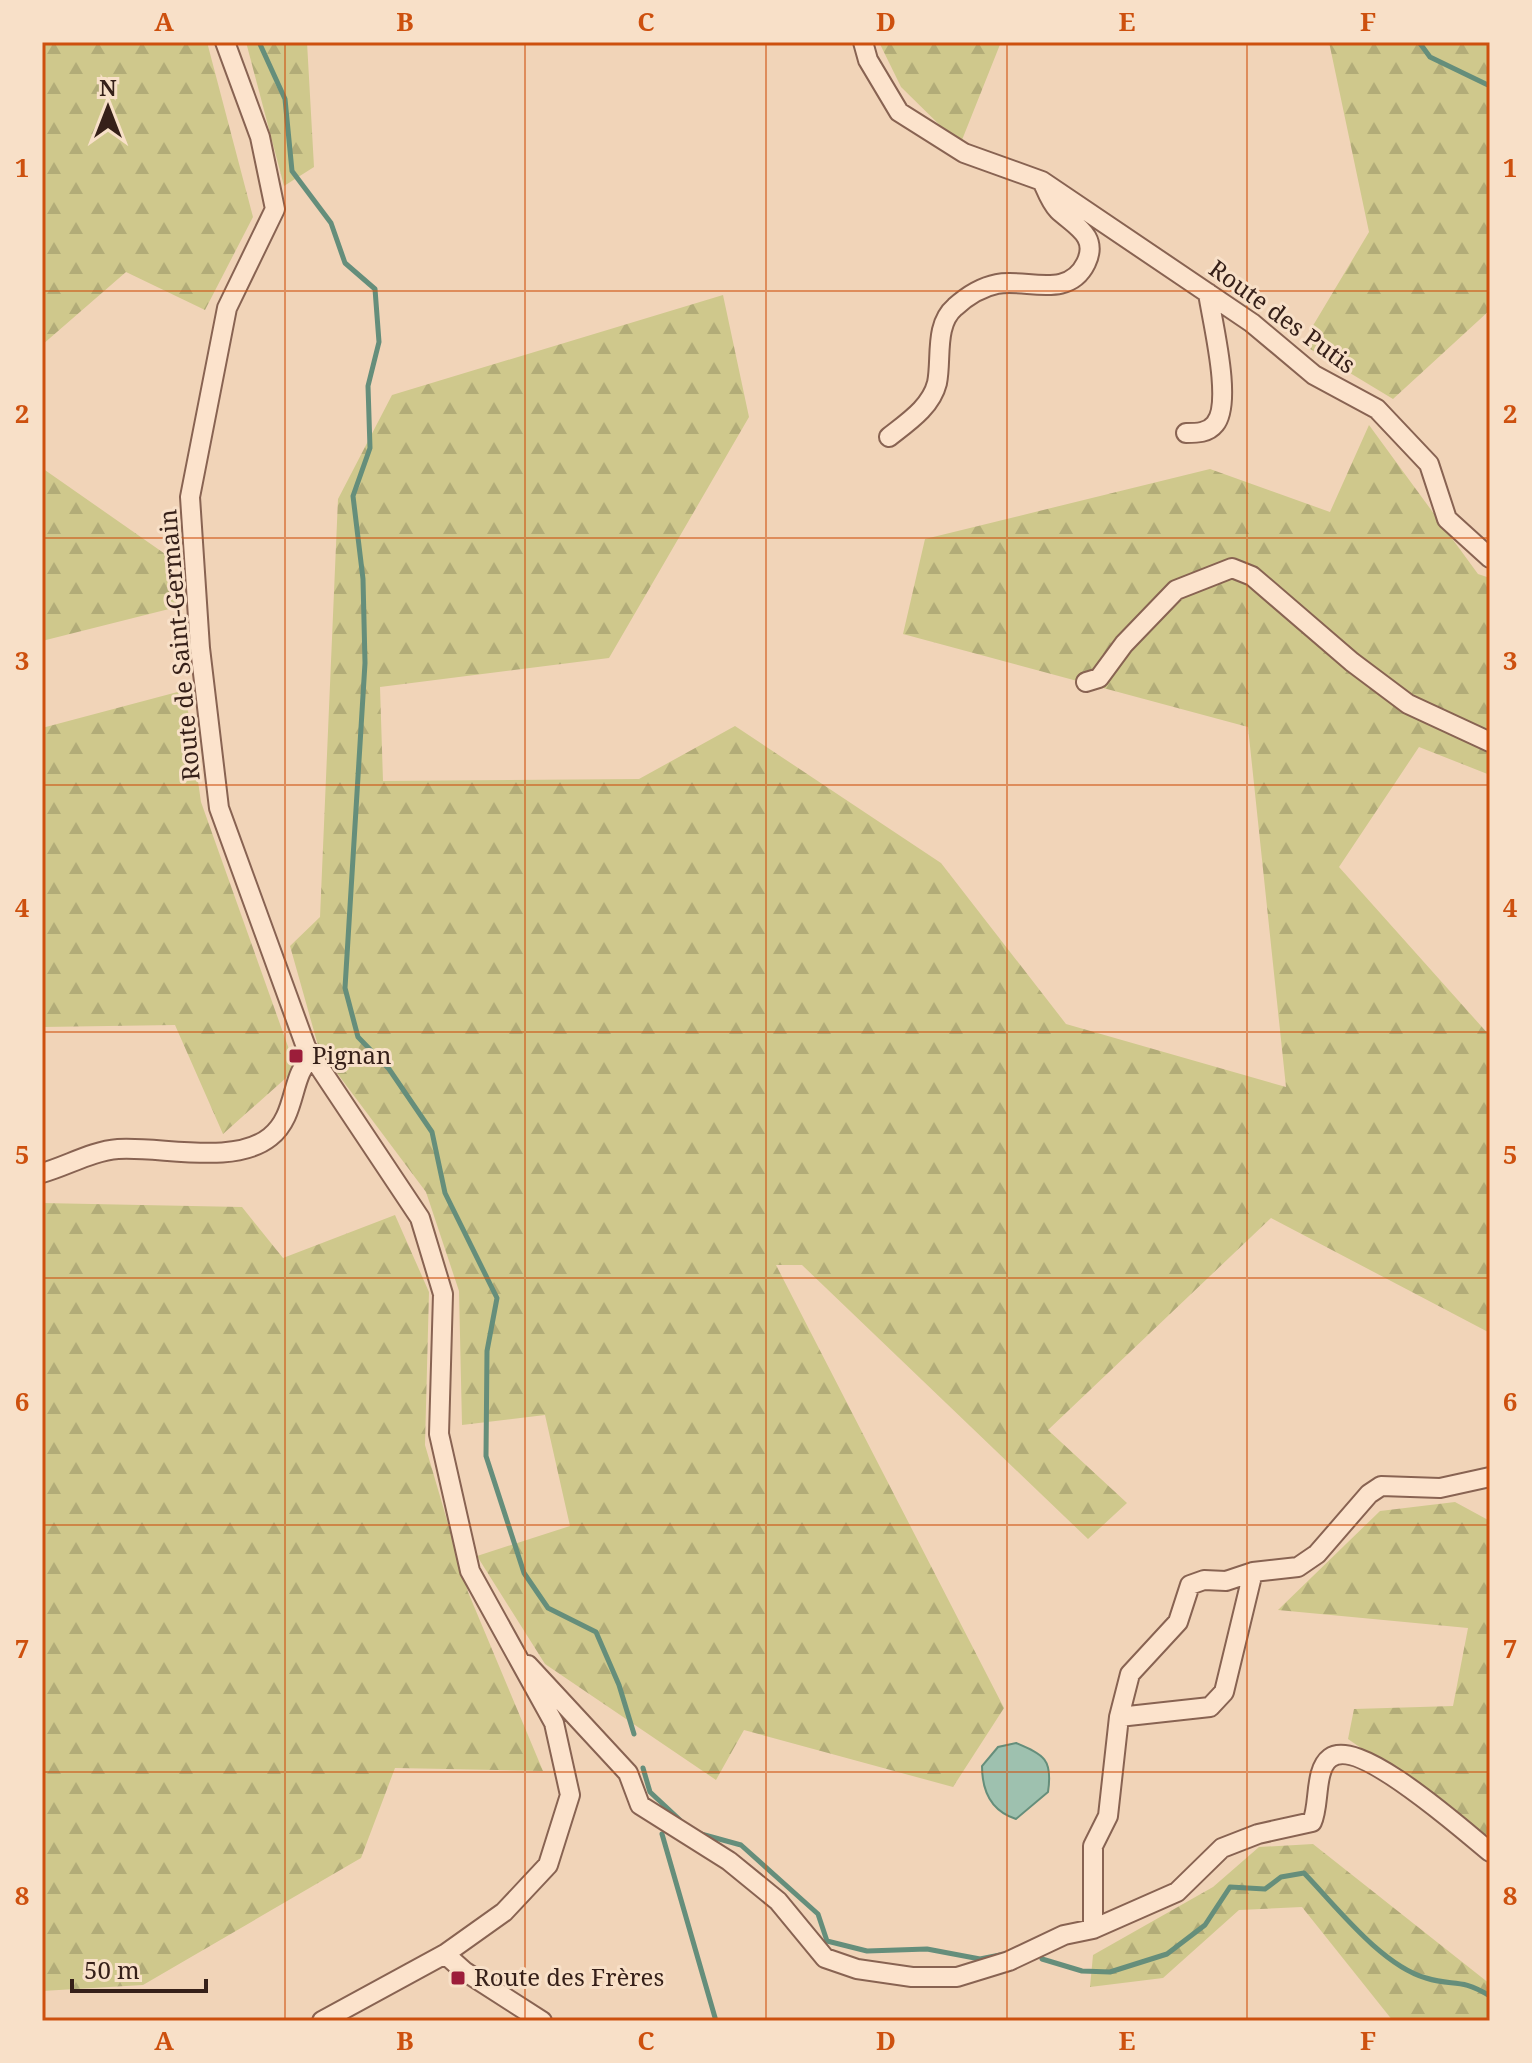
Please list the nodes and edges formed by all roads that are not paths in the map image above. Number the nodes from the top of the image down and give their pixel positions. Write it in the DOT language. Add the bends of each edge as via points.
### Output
graph roads {
  1 [pos="225,42"];
  2 [pos="863,42"];
  3 [pos="1042,181"];
  4 [pos="1208,293"];
  5 [pos="1186,433"];
  6 [pos="889,437"];
  7 [pos="1490,558"];
  8 [pos="1086,682"];
  9 [pos="1490,742"];
  10 [pos="312,1058"];
  11 [pos="42,1173"];
  12 [pos="1490,1477"];
  13 [pos="1253,1572"];
  14 [pos="515,1652"];
  15 [pos="1119,1717"];
  16 [pos="1490,1852"];
  17 [pos="1093,1929"];
  18 [pos="445,1954"];
  19 [pos="322,2021"];
  20 [pos="542,2021"];
  1 -- 10 [label="street, Route de Saint-Germain" via="260,137 275,209 227,308 190,497 200,648 219,808"];
  2 -- 3 [label="street, Route des Putis" via="899,112 964,153"];
  3 -- 4 [label="street, Route des Putis"];
  3 -- 6 [label="street" via="1056,208 1085,232 1090,244 1087,262 1066,282 998,283 952,309 944,322 936,384 925,406"];
  4 -- 5 [label="street" via="1223,396 1221,415 1204,432"];
  4 -- 7 [label="street, Route des Putis" via="1314,375 1377,409 1429,464 1447,519"];
  8 -- 9 [label="street" via="1099,678 1176,590 1232,568 1252,576 1408,704"];
  10 -- 11 [label="street" via="301,1069 286,1118 258,1145 204,1152 106,1151"];
  10 -- 14 [label="street, Route de Saint-Germain" via="420,1218 443,1294 439,1434 470,1571"];
  12 -- 13 [label="street" via="1440,1488 1381,1486 1298,1567"];
  13 -- 15 [label="street" via="1190,1585 1178,1622 1130,1674"];
  13 -- 15 [label="street" via="1218,1702"];
  14 -- 17 [label="street" via="628,1773 640,1805 729,1861 778,1901 825,1958 912,1977 957,1977"];
  14 -- 18 [label="street, Route de Saint-Germain" via="554,1723 570,1795 548,1865 504,1912"];
  15 -- 17 [label="street" via="1108,1816 1093,1846"];
  16 -- 17 [label="street" via="1382,1770 1345,1754 1331,1757 1323,1767 1312,1822 1222,1848 1177,1892"];
  18 -- 19 [label="street, Route de Saint-Germain"];
  18 -- 20 [label="street"];
}
